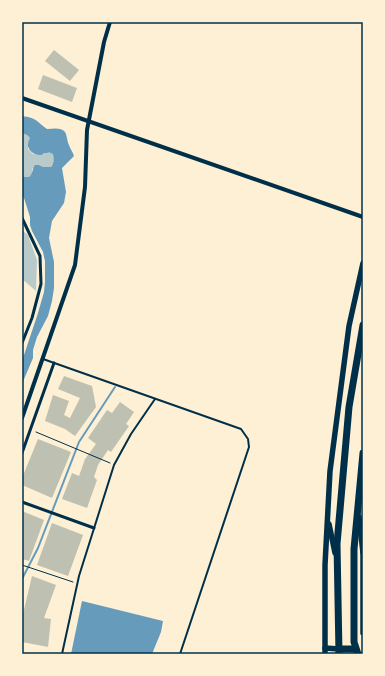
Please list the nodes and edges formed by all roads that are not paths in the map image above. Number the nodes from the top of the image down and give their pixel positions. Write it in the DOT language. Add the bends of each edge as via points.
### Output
graph roads {
  1 [pos="110,22"];
  2 [pos="22,98"];
  3 [pos="88,121"];
  4 [pos="22,218"];
  5 [pos="363,218"];
  6 [pos="363,263"];
  7 [pos="363,325"];
  8 [pos="22,343"];
  9 [pos="43,359"];
  10 [pos="54,363"];
  11 [pos="155,398"];
  12 [pos="22,418"];
  13 [pos="22,453"];
  14 [pos="363,453"];
  15 [pos="22,502"];
  16 [pos="358,503"];
  17 [pos="328,514"];
  18 [pos="94,528"];
  19 [pos="363,553"];
  20 [pos="337,567"];
  21 [pos="363,633"];
  22 [pos="355,650"];
  23 [pos="325,651"];
  24 [pos="339,652"];
  25 [pos="62,654"];
  26 [pos="180,654"];
  1 -- 3 [label="street"];
  2 -- 3 [label="street"];
  3 -- 5 [label="street"];
  3 -- 9 [label="street" via="85,187 75,265"];
  4 -- 8 [label="street" via="40,256 41,284"];
  6 -- 17 [label="street" via="349,326 330,471"];
  7 -- 20 [label="main road" via="349,407"];
  9 -- 10 [label="lane"];
  9 -- 12 [label="street"];
  10 -- 11 [label="lane"];
  10 -- 13 [label="street"];
  11 -- 18 [label="lane" via="114,465"];
  11 -- 26 [label="lane" via="241,429 248,439 249,447"];
  14 -- 16 [label="main road"];
  15 -- 18 [label="street"];
  16 -- 19 [label="street"];
  16 -- 22 [label="main road" via="354,549"];
  17 -- 20 [label="street"];
  17 -- 23 [label="street"];
  18 -- 25 [label="lane" via="77,584"];
  19 -- 21 [label="street"];
  20 -- 24 [label="main road"];
  22 -- 24 [label="main road"];
  23 -- 24 [label="street"];
}
